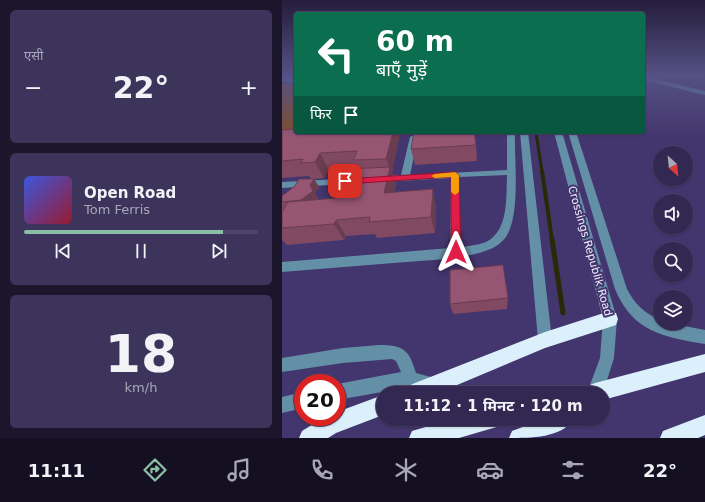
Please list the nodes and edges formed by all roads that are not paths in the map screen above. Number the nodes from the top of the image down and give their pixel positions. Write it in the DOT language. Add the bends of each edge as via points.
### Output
graph roads {
  1 [pos="510,134"];
  2 [pos="524,134"];
  3 [pos="558,134"];
  4 [pos="573,134"];
  5 [pos="414,135"];
  6 [pos="511,172"];
  7 [pos="455,175"];
  8 [pos="405,178"];
  9 [pos="282,185"];
  10 [pos="456,252"];
  11 [pos="283,269"];
  12 [pos="610,319"];
  13 [pos="705,337"];
  14 [pos="545,340"];
  15 [pos="705,363"];
  16 [pos="282,364"];
  17 [pos="413,386"];
  18 [pos="434,386"];
  19 [pos="597,386"];
  20 [pos="610,389"];
  21 [pos="346,390"];
  22 [pos="294,402"];
  23 [pos="282,405"];
  24 [pos="376,408"];
  25 [pos="705,425"];
  26 [pos="466,426"];
  27 [pos="553,426"];
  28 [pos="309,438"];
  29 [pos="419,438"];
  30 [pos="519,438"];
  31 [pos="670,438"];
  1 -- 6 [label="street"];
  2 -- 14 [label="street"];
  3 -- 12 [label="street, Crossings Republik Road"];
  4 -- 13 [label="street, Crossings Republik Road" via="627,302 639,316 660,327"];
  5 -- 8 [label="street"];
  6 -- 7 [label="street"];
  6 -- 10 [label="street" via="508,222 502,235 489,245"];
  7 -- 8 [label="street"];
  7 -- 10 [label="street"];
  8 -- 9 [label="street"];
  10 -- 11 [label="street"];
  12 -- 14 [label="highway"];
  12 -- 19 [label="street, Crossings Republik Road" via="607,358"];
  14 -- 18 [label="highway"];
  15 -- 20 [label="highway"];
  16 -- 17 [label="street" via="394,352 401,355 405,361"];
  17 -- 21 [label="street" via="393,381"];
  22 -- 23 [label="street"];
  24 -- 28 [label="highway" via="330,426"];
  25 -- 31 [label="highway"];
  26 -- 29 [label="highway"];
  27 -- 30 [label="highway"];
}
